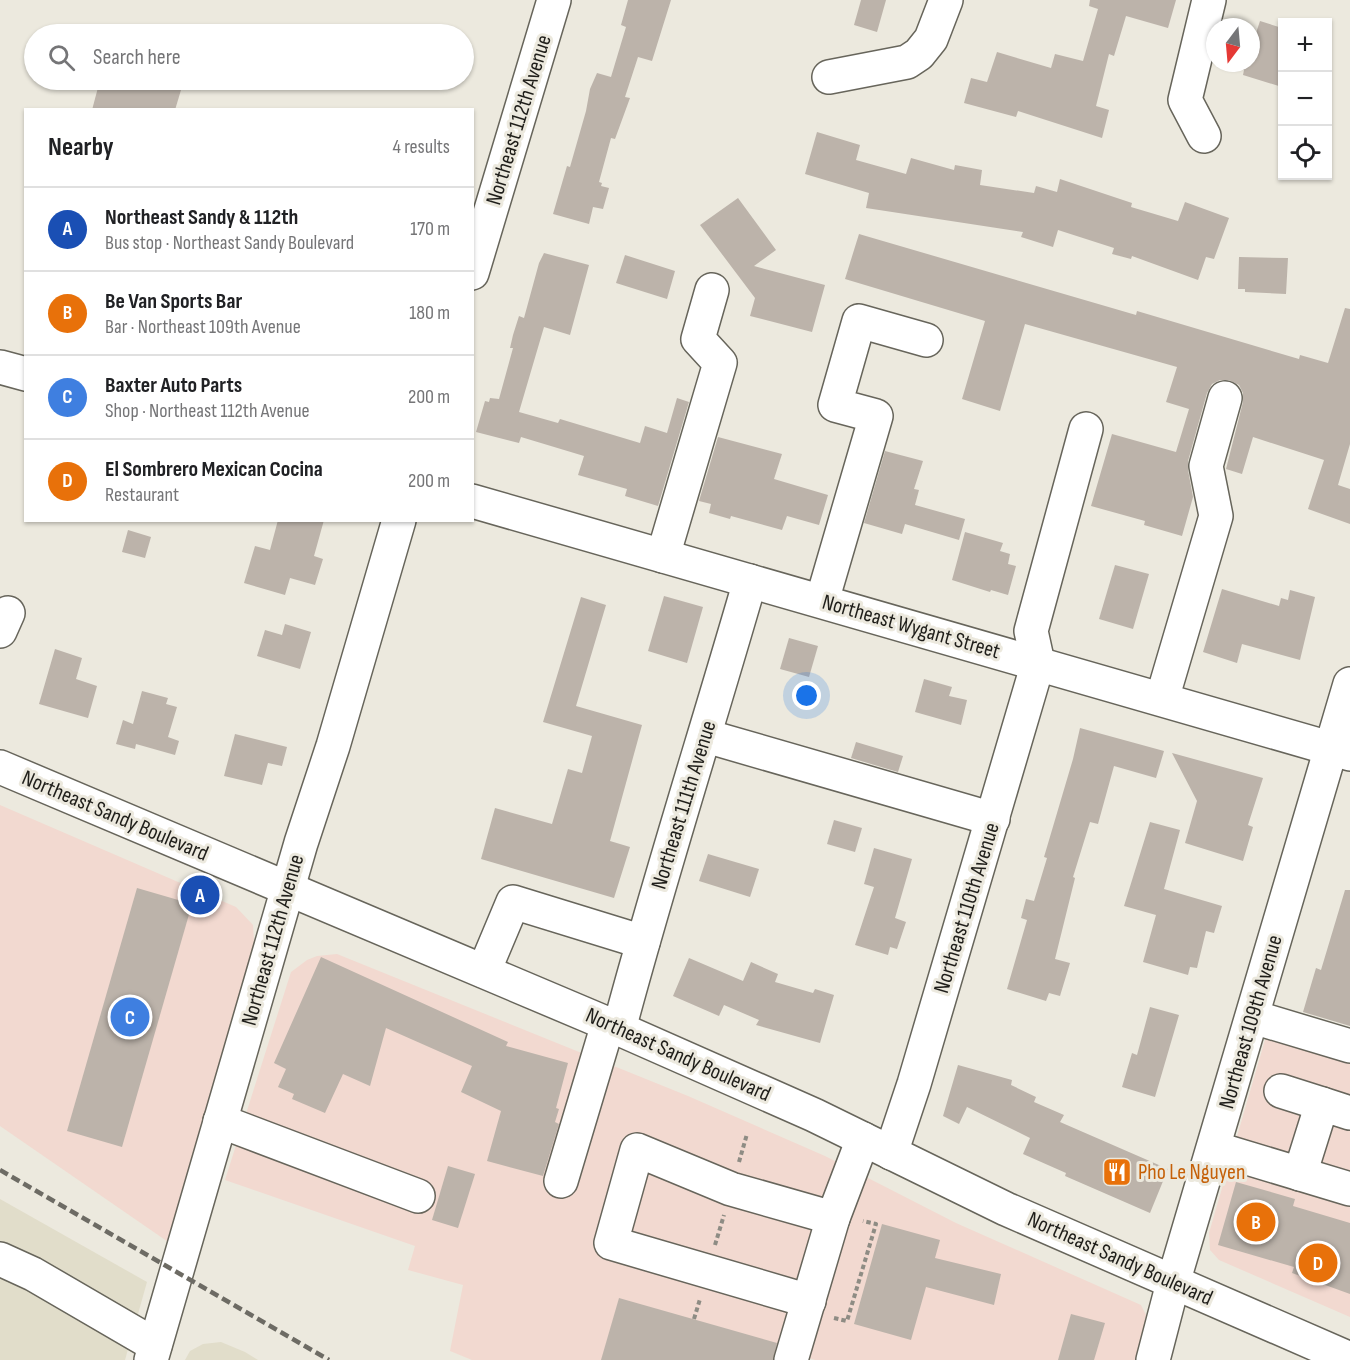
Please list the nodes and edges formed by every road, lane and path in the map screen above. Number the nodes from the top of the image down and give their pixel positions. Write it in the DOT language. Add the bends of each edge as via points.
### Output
graph roads {
  1 [pos="554,0"];
  2 [pos="946,0"];
  3 [pos="1209,0"];
  4 [pos="829,77"];
  5 [pos="1204,136"];
  6 [pos="474,266"];
  7 [pos="712,290"];
  8 [pos="926,340"];
  9 [pos="0,367"];
  10 [pos="24,373"];
  11 [pos="1225,398"];
  12 [pos="1086,429"];
  13 [pos="474,502"];
  14 [pos="398,522"];
  15 [pos="663,555"];
  16 [pos="750,580"];
  17 [pos="822,601"];
  18 [pos="1038,663"];
  19 [pos="1350,684"];
  20 [pos="1162,699"];
  21 [pos="706,736"];
  22 [pos="1341,752"];
  23 [pos="0,767"];
  24 [pos="993,819"];
  25 [pos="288,888"];
  26 [pos="643,942"];
  27 [pos="484,971"];
  28 [pos="1252,1017"];
  29 [pos="614,1027"];
  30 [pos="1350,1046"];
  31 [pos="1281,1091"];
  32 [pos="1336,1108"];
  33 [pos="220,1121"];
  34 [pos="747,1134"];
  35 [pos="862,1139"];
  36 [pos="1214,1148"];
  37 [pos="891,1153"];
  38 [pos="1300,1174"];
  39 [pos="561,1180"];
  40 [pos="731,1189"];
  41 [pos="1350,1189"];
  42 [pos="417,1196"];
  43 [pos="833,1218"];
  44 [pos="0,1259"];
  45 [pos="708,1272"];
  46 [pos="1173,1283"];
  47 [pos="809,1301"];
  48 [pos="694,1319"];
  49 [pos="153,1353"];
  50 [pos="1350,1359"];
  51 [pos="791,1360"];
  52 [pos="1153,1360"];
  1 -- 6 [label="street, Northeast 112th Avenue"];
  2 -- 4 [label="street" via="931,39 907,62"];
  3 -- 5 [label="street" via="1185,100"];
  7 -- 15 [label="street" via="698,339 720,363"];
  8 -- 17 [label="street" via="859,321 835,405 876,416"];
  9 -- 10 [label="street"];
  11 -- 20 [label="street" via="1206,466 1216,516"];
  12 -- 18 [label="street" via="1031,631"];
  13 -- 15 [label="street, Northeast Wygant Street"];
  14 -- 25 [label="street, Northeast 112th Avenue"];
  15 -- 16 [label="street, Northeast Wygant Street"];
  16 -- 17 [label="street, Northeast Wygant Street"];
  16 -- 21 [label="street, Northeast 111th Avenue"];
  17 -- 18 [label="street, Northeast Wygant Street"];
  18 -- 20 [label="street, Northeast Wygant Street"];
  18 -- 24 [label="street, Northeast 110th Avenue"];
  19 -- 22 [label="street, Northeast 109th Avenue"];
  20 -- 22 [label="street, Northeast Wygant Street"];
  21 -- 24 [label="street"];
  21 -- 26 [label="street, Northeast 111th Avenue"];
  22 -- 28 [label="street, Northeast 109th Avenue"];
  23 -- 25 [label="street, Northeast Sandy Boulevard"];
  24 -- 37 [label="street, Northeast 110th Avenue"];
  25 -- 27 [label="street, Northeast Sandy Boulevard"];
  25 -- 33 [label="street, Northeast 112th Avenue"];
  26 -- 27 [label="street" via="513,902"];
  26 -- 29 [label="street, Northeast 111th Avenue"];
  27 -- 29 [label="street, Northeast Sandy Boulevard"];
  28 -- 30 [label="street"];
  28 -- 36 [label="street, Northeast 109th Avenue"];
  29 -- 35 [label="street, Northeast Sandy Boulevard"];
  29 -- 39 [label="street, Northeast 111th Avenue"];
  31 -- 32 [label="street"];
  32 -- 38 [label="street"];
  33 -- 42 [label="street"];
  33 -- 49 [label="street, Northeast 112th Avenue"];
  34 -- 40 [label="path"];
  35 -- 37 [label="street, Northeast Sandy Boulevard"];
  35 -- 43 [label="street"];
  36 -- 38 [label="street"];
  36 -- 46 [label="street, Northeast 109th Avenue"];
  37 -- 46 [label="street, Northeast Sandy Boulevard"];
  38 -- 41 [label="street"];
  40 -- 43 [label="street"];
  40 -- 45 [label="path"];
  40 -- 45 [label="street" via="637,1150 611,1243"];
  43 -- 47 [label="street"];
  44 -- 49 [label="street" via="33,1274"];
  45 -- 47 [label="street"];
  45 -- 48 [label="path"];
  46 -- 50 [label="street, Northeast Sandy Boulevard"];
  46 -- 52 [label="street, Northeast 109th Avenue"];
  47 -- 51 [label="street"];
}
